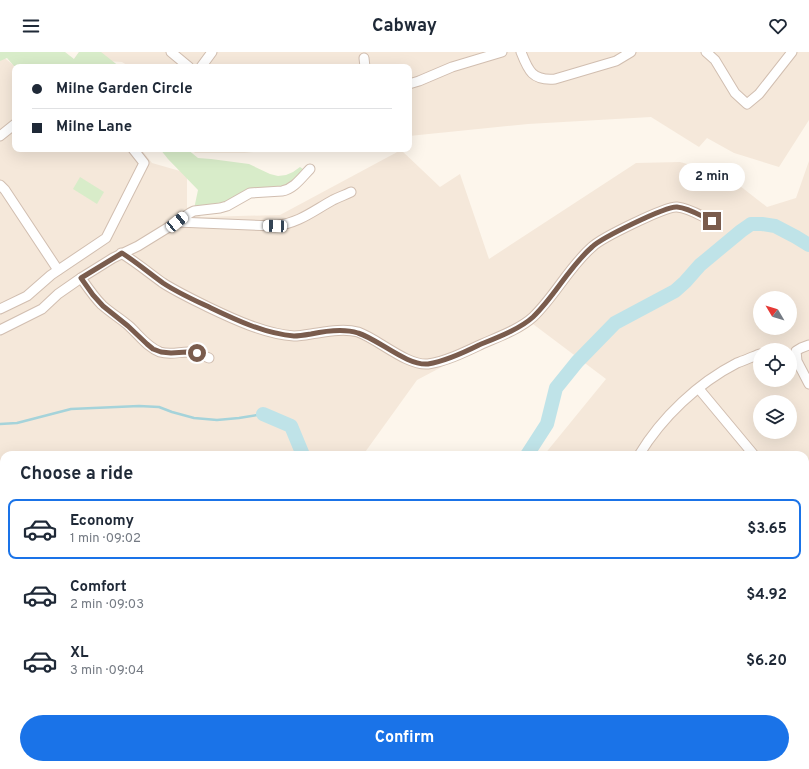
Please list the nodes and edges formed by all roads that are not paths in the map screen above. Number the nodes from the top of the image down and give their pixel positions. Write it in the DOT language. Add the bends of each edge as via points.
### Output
graph roads {
  1 [pos="170,52"];
  2 [pos="212,52"];
  3 [pos="502,52"];
  4 [pos="521,52"];
  5 [pos="631,52"];
  6 [pos="706,52"];
  7 [pos="792,52"];
  8 [pos="185,64"];
  9 [pos="203,64"];
  10 [pos="412,83"];
  11 [pos="12,126"];
  12 [pos="0,136"];
  13 [pos="136,152"];
  14 [pos="310,169"];
  15 [pos="0,185"];
  16 [pos="351,192"];
  17 [pos="712,221"];
  18 [pos="177,222"];
  19 [pos="122,253"];
  20 [pos="58,270"];
  21 [pos="81,278"];
  22 [pos="0,309"];
  23 [pos="0,330"];
  24 [pos="809,345"];
  25 [pos="753,357"];
  26 [pos="209,358"];
  27 [pos="809,384"];
  28 [pos="699,388"];
  29 [pos="642,451"];
  30 [pos="751,451"];
  1 -- 8 [label="street"];
  2 -- 9 [label="street"];
  3 -- 10 [label="street" via="452,67"];
  4 -- 5 [label="street" via="530,71 540,79 546,80 616,61"];
  6 -- 7 [label="street" via="715,60 735,93 747,104 759,94"];
  11 -- 12 [label="street"];
  13 -- 20 [label="street" via="144,163 106,238"];
  14 -- 18 [label="street" via="286,190 250,193 227,206 194,211"];
  15 -- 20 [label="street"];
  16 -- 18 [label="street" via="285,225"];
  17 -- 19 [label="street" via="689,210 674,207 618,231 592,246 532,318 503,335 441,361 426,364 406,359 358,332 345,330 295,336 266,331 231,318 176,291"];
  18 -- 19 [label="street"];
  19 -- 21 [label="street"];
  20 -- 22 [label="street" via="27,296"];
  21 -- 23 [label="street" via="42,309"];
  21 -- 26 [label="street" via="103,306 153,349 171,353 197,353"];
  24 -- 27 [label="street" via="796,351 797,361"];
  25 -- 28 [label="street" via="738,363"];
  28 -- 29 [label="street" via="665,420"];
  28 -- 30 [label="street"];
}
